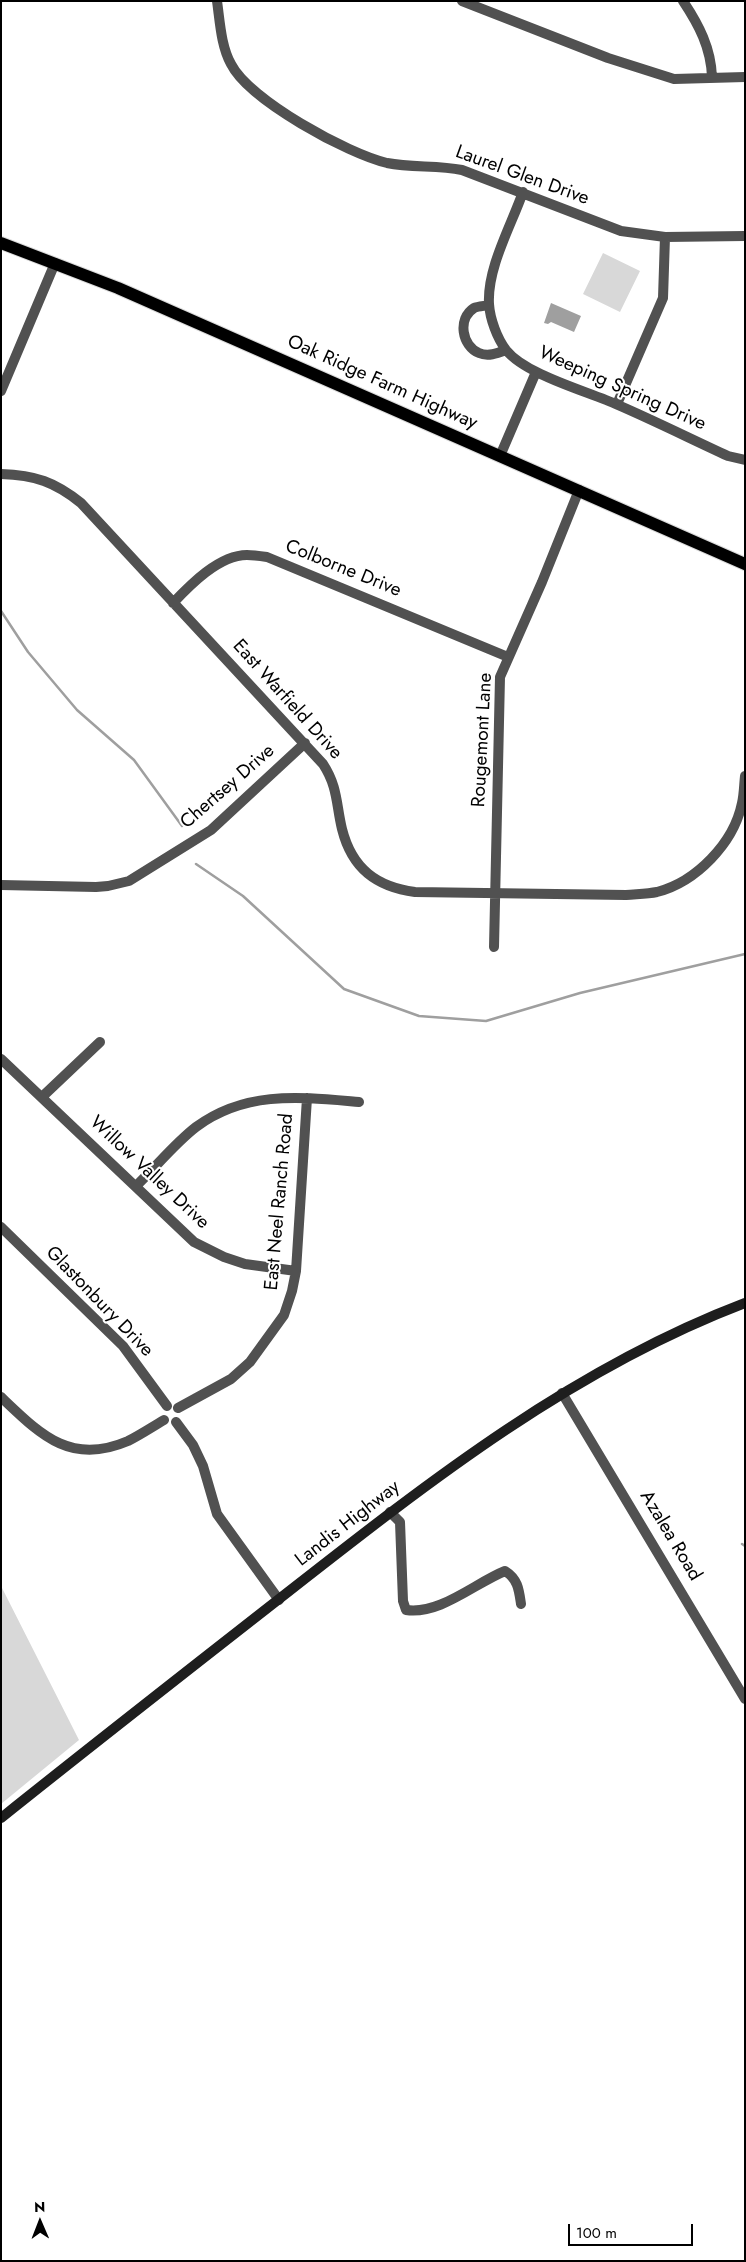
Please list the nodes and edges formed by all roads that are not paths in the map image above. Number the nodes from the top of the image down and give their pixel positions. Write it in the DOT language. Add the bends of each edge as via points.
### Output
graph roads {
  1 [pos="217,1"];
  2 [pos="462,1"];
  3 [pos="683,1"];
  4 [pos="745,77"];
  5 [pos="712,78"];
  6 [pos="524,192"];
  7 [pos="745,236"];
  8 [pos="665,237"];
  9 [pos="1,243"];
  10 [pos="55,263"];
  11 [pos="489,305"];
  12 [pos="506,350"];
  13 [pos="536,372"];
  14 [pos="1,391"];
  15 [pos="617,404"];
  16 [pos="500,456"];
  17 [pos="745,460"];
  18 [pos="1,474"];
  19 [pos="579,490"];
  20 [pos="745,564"];
  21 [pos="173,603"];
  22 [pos="508,656"];
  23 [pos="305,743"];
  24 [pos="745,776"];
  25 [pos="1,885"];
  26 [pos="495,892"];
  27 [pos="494,947"];
  28 [pos="100,1042"];
  29 [pos="1,1059"];
  30 [pos="43,1096"];
  31 [pos="307,1098"];
  32 [pos="359,1102"];
  33 [pos="136,1186"];
  34 [pos="1,1228"];
  35 [pos="296,1271"];
  36 [pos="745,1303"];
  37 [pos="562,1393"];
  38 [pos="1,1397"];
  39 [pos="167,1406"];
  40 [pos="178,1408"];
  41 [pos="164,1420"];
  42 [pos="176,1422"];
  43 [pos="390,1512"];
  44 [pos="278,1600"];
  45 [pos="521,1604"];
  46 [pos="745,1699"];
  47 [pos="1,1818"];
  1 -- 6 [label="street, Laurel Glen Drive" via="231,64 252,89 289,115 323,136 372,158 404,165 462,170"];
  2 -- 5 [label="street" via="644,71 674,79"];
  3 -- 5 [label="street" via="709,50"];
  4 -- 5 [label="street"];
  6 -- 8 [label="street, Laurel Glen Drive" via="621,231"];
  6 -- 11 [label="street, Weeping Spring Drive" via="493,269"];
  7 -- 8 [label="street, Laurel Glen Drive"];
  8 -- 15 [label="street" via="663,298"];
  9 -- 10 [label="main road, Oak Ridge Farm Highway"];
  10 -- 14 [label="street"];
  10 -- 16 [label="main road, Oak Ridge Farm Highway"];
  11 -- 12 [label="street, Weeping Spring Drive"];
  11 -- 12 [label="street" via="474,308 466,317 464,337 480,354 493,355"];
  12 -- 13 [label="street, Weeping Spring Drive"];
  13 -- 15 [label="street, Weeping Spring Drive"];
  13 -- 16 [label="street"];
  15 -- 17 [label="street, Weeping Spring Drive" via="728,456"];
  16 -- 19 [label="main road, Oak Ridge Farm Highway"];
  18 -- 21 [label="street, East Warfield Drive" via="28,477 60,487 81,503"];
  19 -- 20 [label="main road, Oak Ridge Farm Highway"];
  19 -- 22 [label="street, Rougemont Lane"];
  21 -- 22 [label="street, Colborne Drive" via="198,577 227,560 246,554 267,557"];
  21 -- 23 [label="street, East Warfield Drive"];
  22 -- 26 [label="street, Rougemont Lane" via="500,677"];
  23 -- 25 [label="street, Chertsey Drive" via="211,830 129,880 96,887"];
  23 -- 26 [label="street, East Warfield Drive" via="332,778 346,843 358,865 373,879 394,890"];
  24 -- 26 [label="street, East Warfield Drive" via="742,804 733,829 720,849 681,882 657,892 626,895"];
  26 -- 27 [label="street, Rougemont Lane"];
  28 -- 30 [label="street"];
  29 -- 30 [label="street, Willow Valley Drive"];
  30 -- 33 [label="street, Willow Valley Drive"];
  31 -- 32 [label="street"];
  31 -- 33 [label="street" via="258,1099 216,1114 185,1136"];
  31 -- 35 [label="street, East Neel Ranch Road"];
  33 -- 35 [label="street, Willow Valley Drive" via="194,1242 245,1264"];
  34 -- 39 [label="street, Glastonbury Drive" via="123,1346"];
  35 -- 40 [label="street, East Neel Ranch Road" via="284,1315 250,1362 231,1379"];
  36 -- 37 [label="main road, Landis Highway" via="660,1339"];
  37 -- 43 [label="main road, Landis Highway" via="478,1448"];
  37 -- 46 [label="street, Azalea Road"];
  38 -- 41 [label="street" via="48,1438 79,1449 103,1449 128,1440"];
  39 -- 40 [label="street"];
  39 -- 41 [label="street" via="162,1414"];
  40 -- 42 [label="street" via="180,1417"];
  41 -- 42 [label="street"];
  42 -- 44 [label="street" via="203,1466 217,1514"];
  43 -- 44 [label="main road, Landis Highway"];
  43 -- 45 [label="street" via="400,1522 406,1610 416,1611 451,1599 505,1571 519,1586"];
  44 -- 47 [label="main road, Landis Highway"];
}
